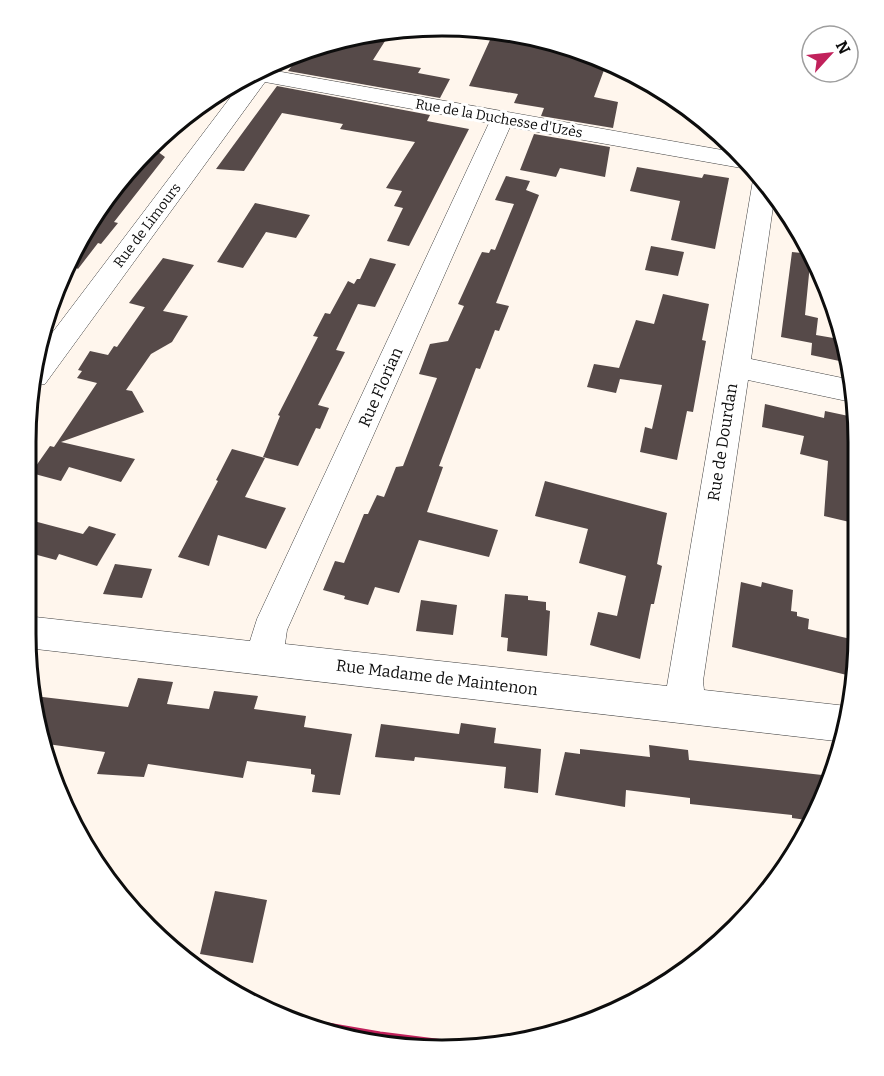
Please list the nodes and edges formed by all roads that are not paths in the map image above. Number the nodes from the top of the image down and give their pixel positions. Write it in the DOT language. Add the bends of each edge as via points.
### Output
graph roads {
  1 [pos="266,76"];
  2 [pos="246,86"];
  3 [pos="502,119"];
  4 [pos="733,160"];
  5 [pos="763,193"];
  6 [pos="44,364"];
  7 [pos="734,366"];
  8 [pos="845,390"];
  9 [pos="36,633"];
  10 [pos="266,657"];
  11 [pos="686,705"];
  12 [pos="838,723"];
  1 -- 3 [label="street, Rue de la Duchesse d'Uzès"];
  2 -- 6 [label="street, Rue de Limours"];
  3 -- 4 [label="street, Rue de la Duchesse d'Uzès"];
  3 -- 10 [label="street, Rue Florian" via="269,630"];
  5 -- 7 [label="street, Rue de Dourdan"];
  7 -- 8 [label="street"];
  7 -- 11 [label="street, Rue de Dourdan" via="685,681"];
  9 -- 10 [label="street, Rue Madame de Maintenon"];
  10 -- 11 [label="street, Rue Madame de Maintenon"];
  11 -- 12 [label="street, Rue Madame de Maintenon"];
}
